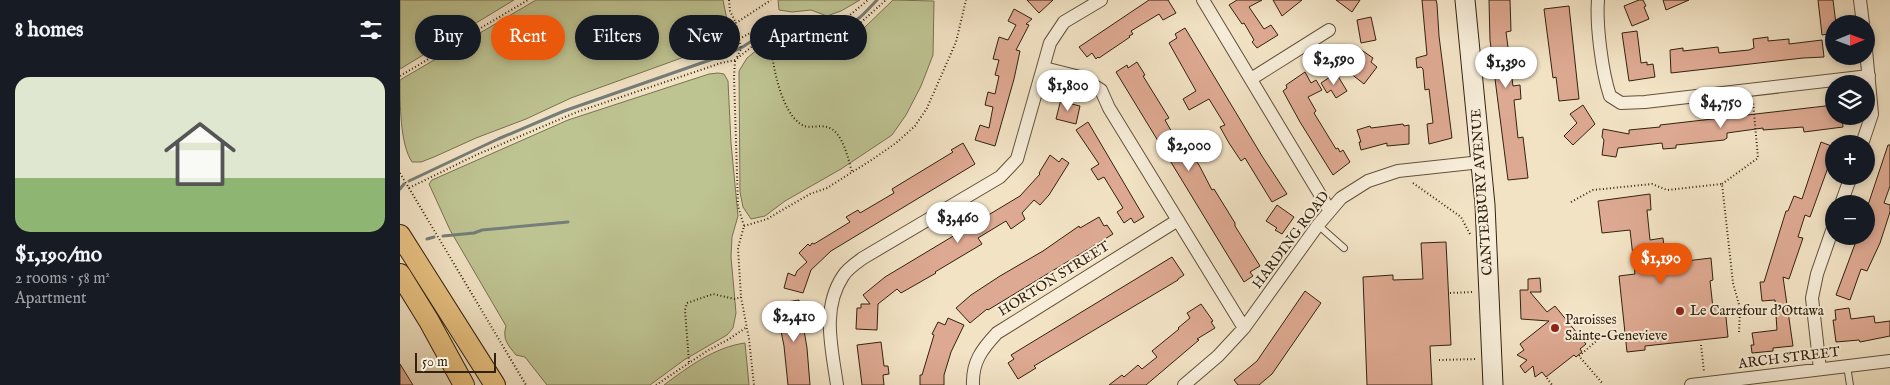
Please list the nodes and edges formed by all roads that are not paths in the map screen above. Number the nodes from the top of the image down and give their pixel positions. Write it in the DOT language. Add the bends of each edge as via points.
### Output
graph roads {
  1 [pos="1100,0"];
  2 [pos="1203,0"];
  3 [pos="1465,0"];
  4 [pos="1598,0"];
  5 [pos="1860,0"];
  6 [pos="1862,15"];
  7 [pos="1329,30"];
  8 [pos="1044,68"];
  9 [pos="1252,79"];
  10 [pos="1825,81"];
  11 [pos="1481,162"];
  12 [pos="1330,210"];
  13 [pos="1178,220"];
  14 [pos="1318,225"];
  15 [pos="400,235"];
  16 [pos="1827,245"];
  17 [pos="1344,248"];
  18 [pos="400,274"];
  19 [pos="1244,328"];
  20 [pos="1890,361"];
  21 [pos="1847,366"];
  22 [pos="1820,369"];
  23 [pos="1756,381"];
  24 [pos="1698,384"];
  25 [pos="464,385"];
  26 [pos="495,385"];
  27 [pos="837,385"];
  28 [pos="972,385"];
  29 [pos="1184,385"];
  30 [pos="1493,385"];
  31 [pos="1691,385"];
  32 [pos="1850,385"];
  1 -- 8 [label="street" via="1064,22 1050,43"];
  2 -- 9 [label="street"];
  3 -- 11 [label="street, CANTERBURY AVENUE"];
  4 -- 10 [label="street" via="1606,85 1610,96 1621,103"];
  5 -- 6 [label="street"];
  7 -- 9 [label="street"];
  8 -- 13 [label="street" via="1080,77 1101,90"];
  8 -- 27 [label="street" via="1017,159 1000,177 863,258 843,274 832,297 829,323"];
  9 -- 12 [label="street"];
  11 -- 12 [label="street, HARDING ROAD" via="1398,171 1368,181 1341,198"];
  11 -- 30 [label="street, CANTERBURY AVENUE"];
  12 -- 14 [label="street, HARDING ROAD"];
  13 -- 19 [label="street"];
  13 -- 28 [label="street, HORTON STREET" via="997,333 980,351"];
  14 -- 17 [label="lane"];
  14 -- 19 [label="street, HARDING ROAD"];
  15 -- 26 [label="main road"];
  16 -- 22 [label="street" via="1812,298"];
  18 -- 25 [label="main road"];
  19 -- 29 [label="street, HARDING ROAD"];
  20 -- 21 [label="street, ARCH STREET"];
  21 -- 22 [label="street, ARCH STREET"];
  21 -- 32 [label="lane"];
  22 -- 23 [label="street, ARCH STREET"];
  23 -- 24 [label="street, ARCH STREET"];
  24 -- 31 [label="street, ARCH STREET"];
}
